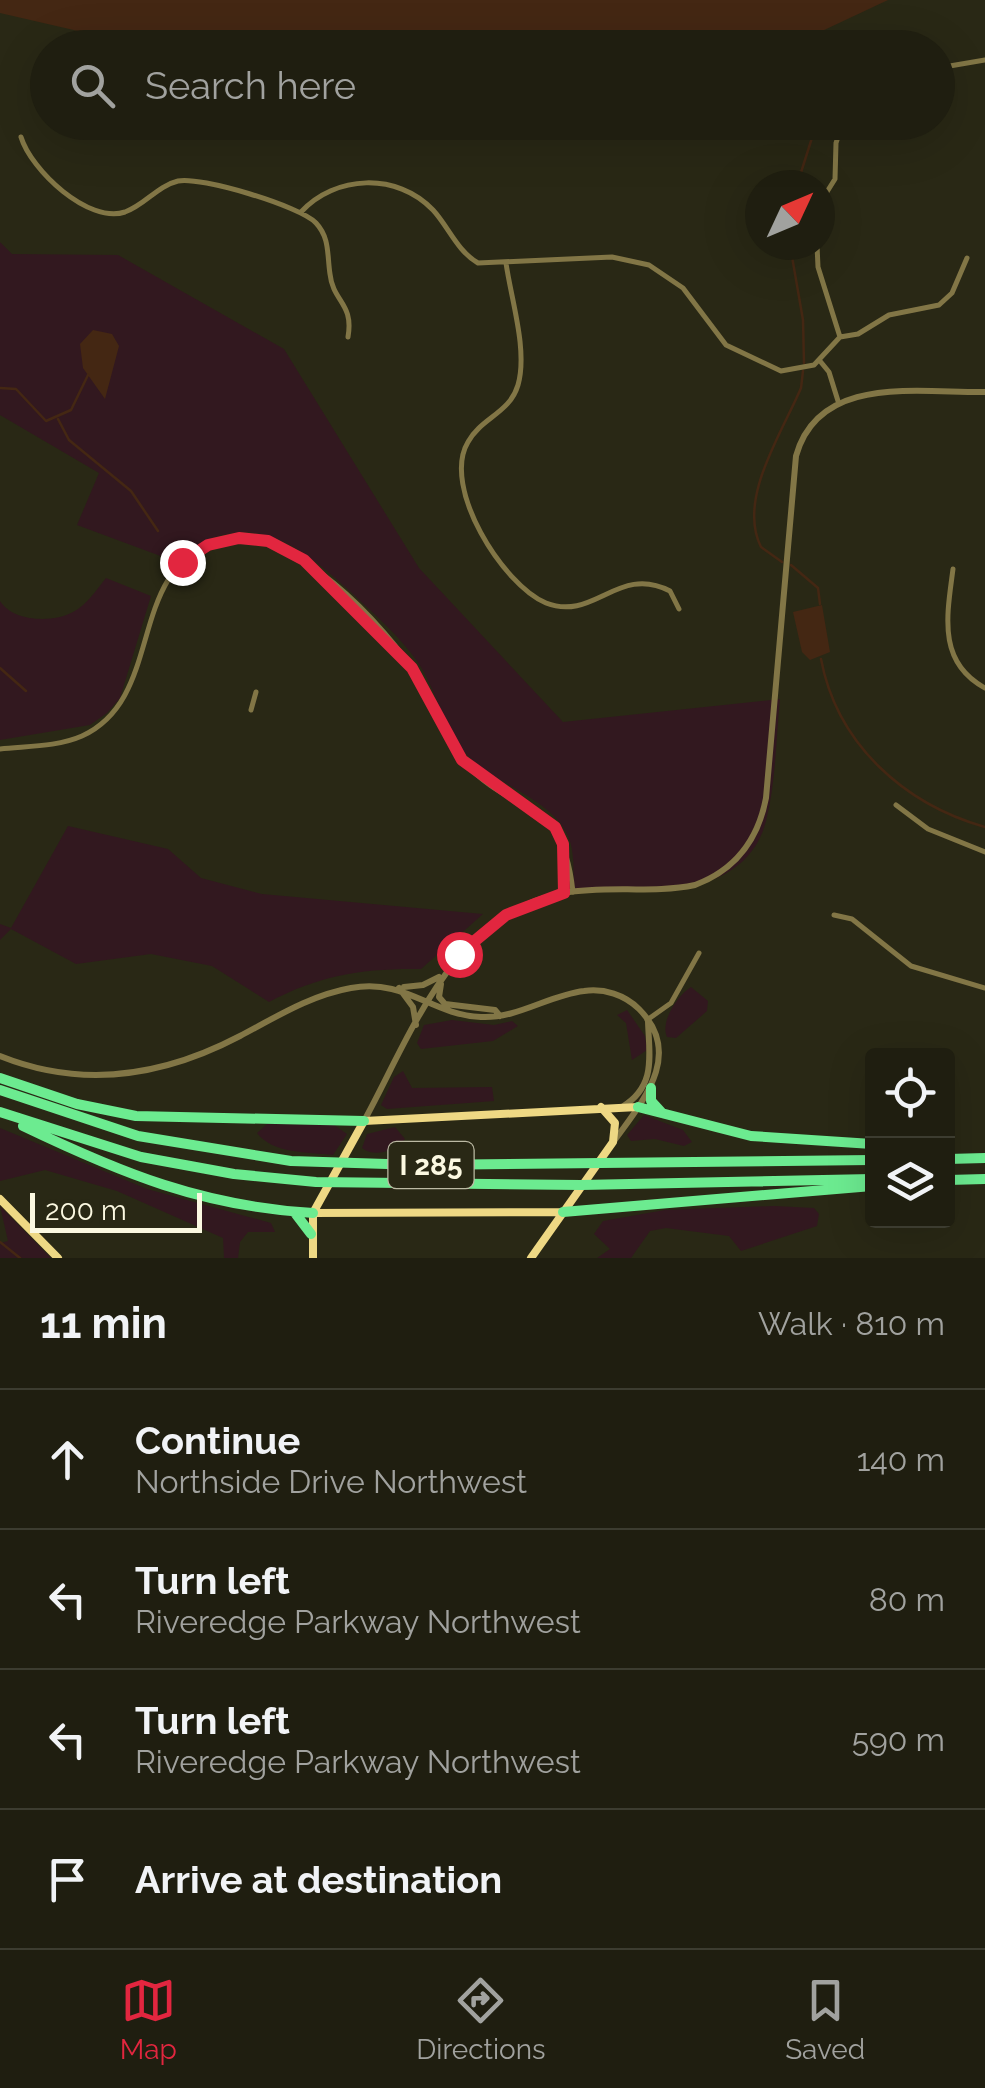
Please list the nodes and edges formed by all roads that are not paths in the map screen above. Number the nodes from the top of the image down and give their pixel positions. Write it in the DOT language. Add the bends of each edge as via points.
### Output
graph roads {
  1 [pos="985,60"];
  2 [pos="955,65"];
  3 [pos="21,137"];
  4 [pos="837,140"];
  5 [pos="834,170"];
  6 [pos="302,212"];
  7 [pos="966,258"];
  8 [pos="818,260"];
  9 [pos="506,264"];
  10 [pos="840,337"];
  11 [pos="348,338"];
  12 [pos="820,361"];
  13 [pos="985,392"];
  14 [pos="838,402"];
  15 [pos="953,569"];
  16 [pos="679,610"];
  17 [pos="985,688"];
  18 [pos="256,692"];
  19 [pos="252,710"];
  20 [pos="0,749"];
  21 [pos="896,806"];
  22 [pos="985,852"];
  23 [pos="568,892"];
  24 [pos="834,915"];
  25 [pos="700,952"];
  26 [pos="444,973"];
  27 [pos="397,987"];
  28 [pos="985,988"];
  29 [pos="429,1002"];
  30 [pos="500,1016"];
  31 [pos="648,1020"];
  32 [pos="416,1026"];
  33 [pos="0,1056"];
  34 [pos="0,1078"];
  35 [pos="651,1088"];
  36 [pos="0,1090"];
  37 [pos="622,1107"];
  38 [pos="638,1107"];
  39 [pos="601,1108"];
  40 [pos="0,1114"];
  41 [pos="672,1118"];
  42 [pos="364,1120"];
  43 [pos="613,1142"];
  44 [pos="865,1144"];
  45 [pos="955,1156"];
  46 [pos="983,1158"];
  47 [pos="865,1160"];
  48 [pos="985,1179"];
  49 [pos="955,1180"];
  50 [pos="865,1182"];
  51 [pos="865,1183"];
  52 [pos="0,1199"];
  53 [pos="566,1208"];
  54 [pos="316,1209"];
  55 [pos="294,1212"];
  56 [pos="311,1234"];
  57 [pos="58,1258"];
  58 [pos="313,1258"];
  59 [pos="530,1258"];
  1 -- 2 [label="street"];
  3 -- 6 [label="street" via="26,152 74,201 97,213 128,211 187,180"];
  4 -- 5 [label="street"];
  6 -- 9 [label="street" via="338,186 395,188 430,206 471,259"];
  6 -- 11 [label="street" via="325,238 331,281 350,314"];
  7 -- 10 [label="street" via="952,293 939,305 889,315"];
  8 -- 10 [label="street"];
  9 -- 12 [label="street" via="612,257 639,262 675,281 742,356 793,372"];
  9 -- 16 [label="street" via="520,376 508,404 475,432 463,453 464,488 478,528 531,593 549,604 580,606 639,582 670,591"];
  10 -- 12 [label="street"];
  12 -- 14 [label="street"];
  13 -- 14 [label="street" via="862,395"];
  14 -- 23 [label="street" via="810,424 796,456 766,798 754,836 730,866 695,885"];
  15 -- 17 [label="street" via="948,644 964,673"];
  18 -- 19 [label="street"];
  20 -- 23 [label="street" via="60,743 98,727 130,688 154,606 173,570 218,542 268,541 304,560 344,595 412,668 462,760 548,820 563,844"];
  21 -- 22 [label="street" via="946,838"];
  23 -- 26 [label="street" via="506,915"];
  24 -- 28 [label="street" via="852,919 910,966"];
  25 -- 31 [label="street" via="671,1003"];
  26 -- 27 [label="street" via="423,986"];
  26 -- 29 [label="street"];
  26 -- 30 [label="street" via="439,997 445,1004"];
  27 -- 29 [label="street"];
  27 -- 32 [label="street" via="413,1008"];
  27 -- 33 [label="street" via="319,996 198,1057 144,1072 67,1074"];
  29 -- 30 [label="street" via="464,1015"];
  29 -- 32 [label="street"];
  30 -- 31 [label="street" via="598,990 627,1000"];
  31 -- 35 [label="street" via="661,1058"];
  31 -- 37 [label="street" via="648,1075"];
  32 -- 42 [label="street"];
  34 -- 42 [label="highway" via="136,1116"];
  35 -- 38 [label="street"];
  35 -- 41 [label="highway" via="652,1104"];
  36 -- 47 [label="highway, I 285" via="138,1136 291,1161"];
  37 -- 38 [label="main road"];
  37 -- 39 [label="main road"];
  38 -- 41 [label="highway"];
  38 -- 43 [label="street"];
  39 -- 42 [label="main road"];
  39 -- 43 [label="main road" via="615,1123"];
  40 -- 50 [label="highway, I 285" via="141,1156 316,1182"];
  40 -- 55 [label="highway" via="162,1188"];
  41 -- 44 [label="highway" via="751,1136"];
  42 -- 54 [label="main road"];
  43 -- 53 [label="main road"];
  45 -- 46 [label="highway"];
  48 -- 49 [label="highway"];
  51 -- 53 [label="highway"];
  52 -- 57 [label="main road"];
  53 -- 54 [label="main road"];
  53 -- 59 [label="main road"];
  54 -- 55 [label="highway"];
  54 -- 56 [label="main road"];
  55 -- 56 [label="highway"];
  56 -- 58 [label="main road"];
}
